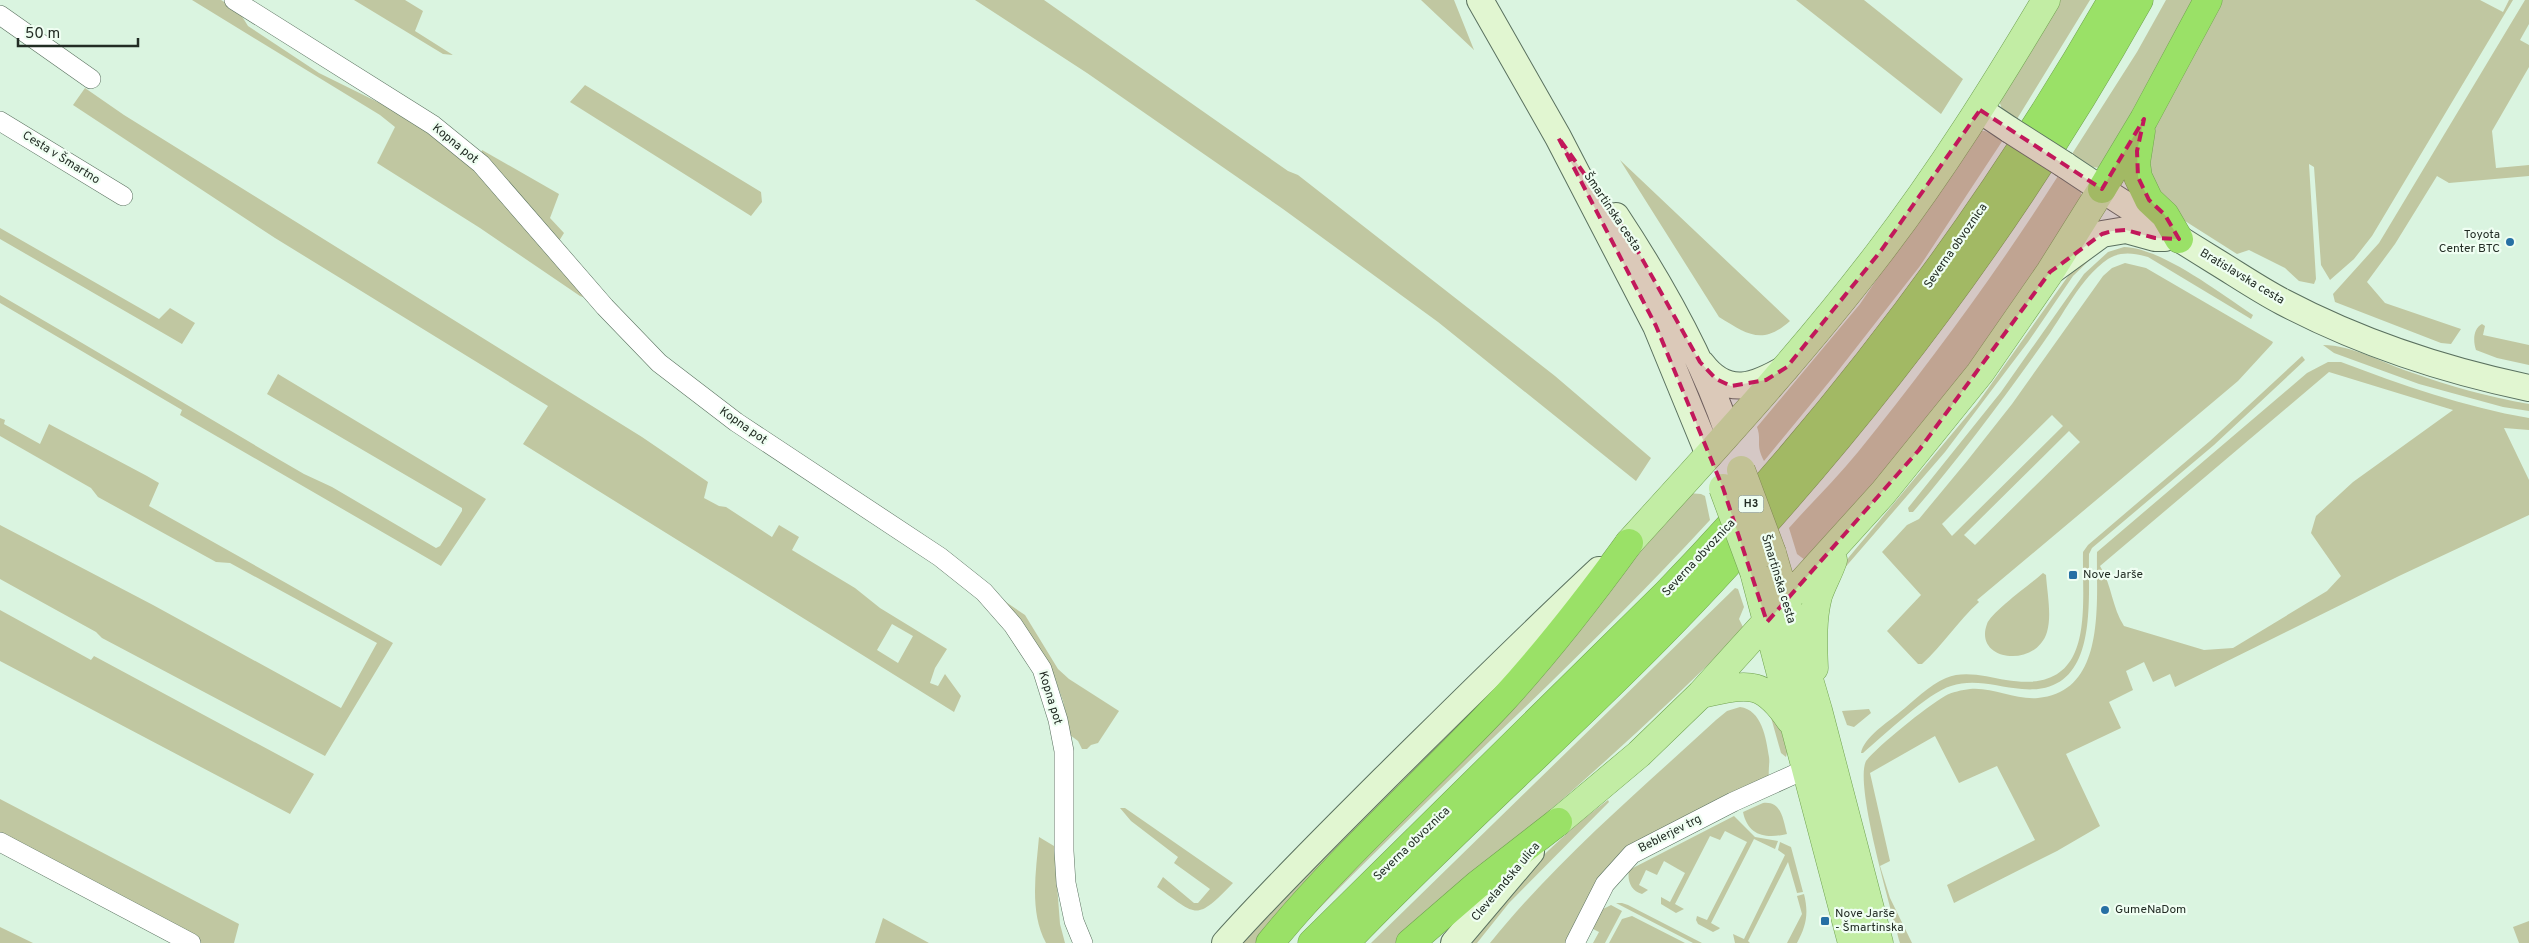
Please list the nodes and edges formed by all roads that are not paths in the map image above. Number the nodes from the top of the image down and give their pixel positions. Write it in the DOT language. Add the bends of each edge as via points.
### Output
graph roads {
  1 [pos="234,0"];
  2 [pos="1480,0"];
  3 [pos="2046,0"];
  4 [pos="2112,0"];
  5 [pos="2139,0"];
  6 [pos="2208,0"];
  7 [pos="0,16"];
  8 [pos="91,79"];
  9 [pos="1980,110"];
  10 [pos="2144,119"];
  11 [pos="0,121"];
  12 [pos="1558,137"];
  13 [pos="2102,189"];
  14 [pos="123,196"];
  15 [pos="2179,238"];
  16 [pos="2050,272"];
  17 [pos="1700,362"];
  18 [pos="1787,368"];
  19 [pos="2529,388"];
  20 [pos="1728,433"];
  21 [pos="1709,455"];
  22 [pos="1732,479"];
  23 [pos="1840,542"];
  24 [pos="1630,543"];
  25 [pos="1763,563"];
  26 [pos="1785,602"];
  27 [pos="1767,622"];
  28 [pos="1701,694"];
  29 [pos="1818,710"];
  30 [pos="1797,736"];
  31 [pos="1806,769"];
  32 [pos="1558,822"];
  33 [pos="0,842"];
  34 [pos="191,943"];
  35 [pos="1083,943"];
  36 [pos="1226,943"];
  37 [pos="1270,943"];
  38 [pos="1312,943"];
  39 [pos="1345,943"];
  40 [pos="1410,943"];
  41 [pos="1454,943"];
  42 [pos="1575,943"];
  43 [pos="1852,943"];
  44 [pos="1880,943"];
  1 -- 35 [label="street, Kopna pot" via="447,136 481,164 605,307 659,363 736,422 940,557 984,592 1013,625 1042,669 1052,697 1064,751 1066,883"];
  2 -- 12 [label="street, Šmartinska cesta"];
  3 -- 9 [label="main road"];
  4 -- 38 [label="highway, Severna obvoznica / H3" via="2036,127 1968,229 1887,340 1802,445 1667,593"];
  5 -- 39 [label="highway, Severna obvoznica / H3" via="2061,133 1998,228 1891,374 1833,446 1726,567 1660,635"];
  6 -- 10 [label="highway"];
  7 -- 8 [label="street"];
  9 -- 13 [label="street, Bratislavska cesta, bridge"];
  9 -- 18 [label="main road" via="1880,252"];
  10 -- 13 [label="highway"];
  10 -- 15 [label="highway" via="2137,151 2138,177 2149,200 2165,215"];
  11 -- 14 [label="street, Cesta v Šmartno"];
  12 -- 17 [label="street, Šmartinska cesta" via="1636,246"];
  12 -- 21 [label="street, Šmartinska cesta" via="1656,326"];
  13 -- 15 [label="street, Bratislavska cesta"];
  13 -- 16 [label="main road"];
  15 -- 16 [label="street" via="2155,238 2126,230 2102,234"];
  15 -- 19 [label="street, Bratislavska cesta" via="2281,301 2348,333 2456,371"];
  16 -- 23 [label="main road" via="1947,415"];
  17 -- 18 [label="street" via="1716,379 1731,386 1766,380"];
  17 -- 20 [label="street, Šmartinska cesta"];
  18 -- 20 [label="main road"];
  20 -- 21 [label="main road"];
  20 -- 22 [label="main road, Šmartinska cesta"];
  21 -- 22 [label="main road, Šmartinska cesta"];
  21 -- 24 [label="main road"];
  22 -- 25 [label="main road, Šmartinska cesta, bridge"];
  23 -- 26 [label="main road"];
  23 -- 29 [label="main road" via="1816,607 1813,633"];
  24 -- 36 [label="street" via="1500,664 1273,891"];
  24 -- 37 [label="highway" via="1542,656"];
  25 -- 26 [label="main road, Šmartinska cesta"];
  25 -- 27 [label="main road, Šmartinska cesta"];
  26 -- 27 [label="main road"];
  26 -- 29 [label="main road, Šmartinska cesta"];
  27 -- 28 [label="main road"];
  27 -- 30 [label="main road, Šmartinska cesta"];
  28 -- 30 [label="main road" via="1742,686 1764,691 1782,708"];
  28 -- 32 [label="main road" via="1639,754"];
  29 -- 44 [label="main road, Šmartinska cesta"];
  30 -- 31 [label="main road, Šmartinska cesta"];
  31 -- 42 [label="street, Beblerjev trg" via="1632,854 1605,884"];
  31 -- 43 [label="main road, Šmartinska cesta"];
  32 -- 40 [label="highway"];
  32 -- 41 [label="street, Clevelandska ulica"];
  33 -- 34 [label="street"];
}
